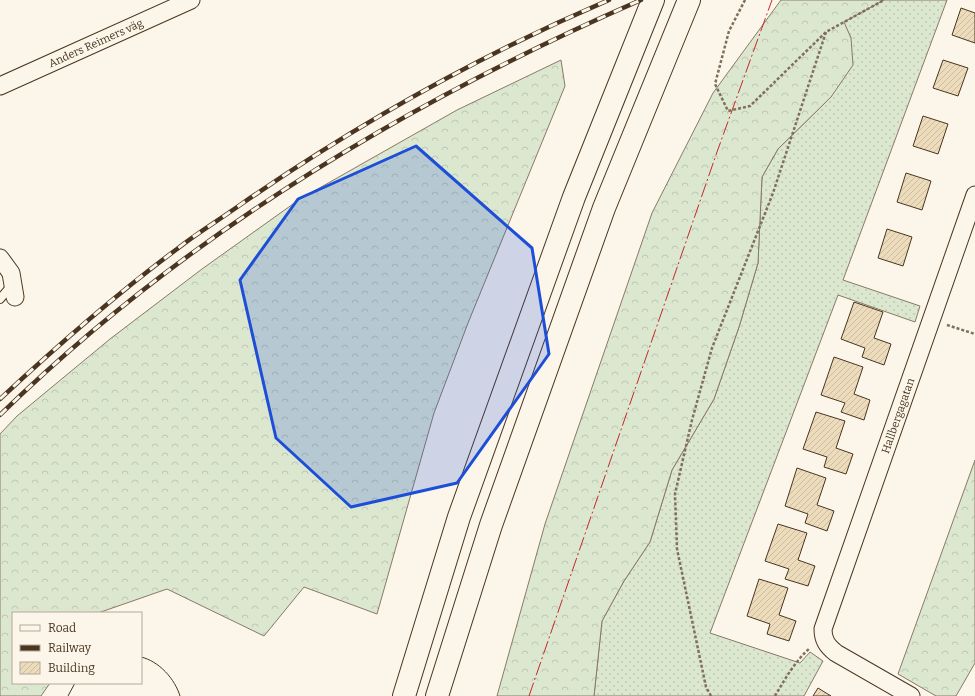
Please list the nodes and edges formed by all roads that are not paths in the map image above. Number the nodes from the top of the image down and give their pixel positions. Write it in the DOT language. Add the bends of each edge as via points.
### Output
graph roads {
  1 [pos="191,0"];
  2 [pos="653,0"];
  3 [pos="689,0"];
  4 [pos="0,86"];
  5 [pos="975,195"];
  6 [pos="0,258"];
  7 [pos="10,293"];
  8 [pos="404,696"];
  9 [pos="437,696"];
  10 [pos="911,696"];
  1 -- 4 [label="street, Anders Reimers väg"];
  2 -- 8 [label="highway" via="574,197 473,480"];
  3 -- 9 [label="highway" via="604,208 491,525"];
  5 -- 10 [label="street, Hallbergagatan" via="822,629 823,638 836,653"];
  6 -- 7 [label="street" via="11,273"];
}
